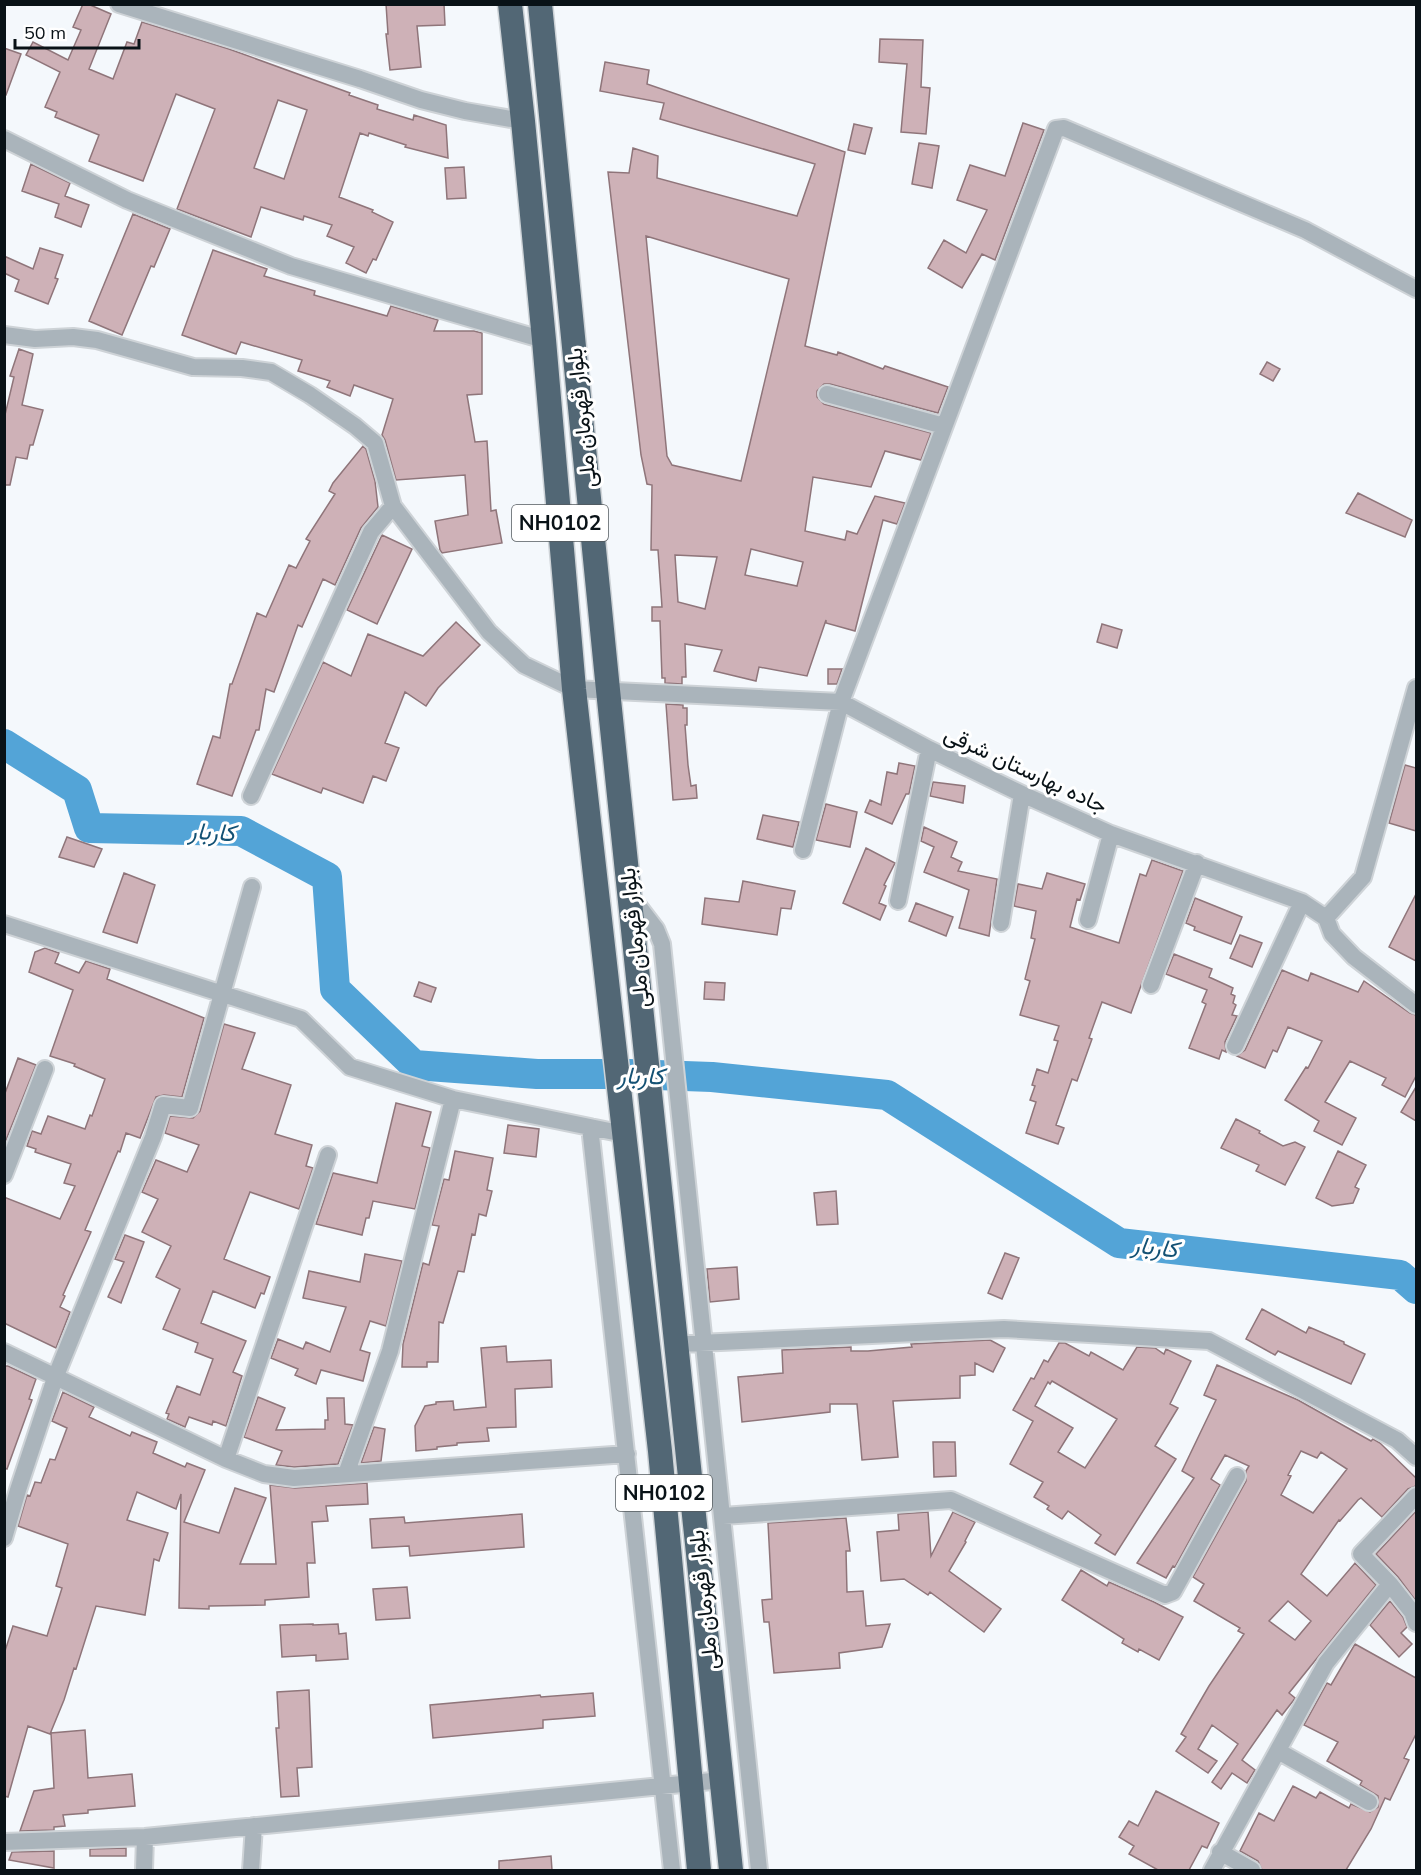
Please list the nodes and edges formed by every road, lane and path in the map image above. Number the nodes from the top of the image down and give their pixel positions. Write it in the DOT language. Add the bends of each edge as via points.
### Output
graph roads {
  1 [pos="119,4"];
  2 [pos="510,4"];
  3 [pos="540,4"];
  4 [pos="523,121"];
  5 [pos="4,139"];
  6 [pos="1416,289"];
  7 [pos="5,338"];
  8 [pos="544,339"];
  9 [pos="827,394"];
  10 [pos="944,426"];
  11 [pos="393,506"];
  12 [pos="1416,688"];
  13 [pos="574,689"];
  14 [pos="608,690"];
  15 [pos="841,702"];
  16 [pos="929,749"];
  17 [pos="1023,795"];
  18 [pos="251,796"];
  19 [pos="1111,834"];
  20 [pos="803,850"];
  21 [pos="1197,863"];
  22 [pos="252,888"];
  23 [pos="630,895"];
  24 [pos="898,901"];
  25 [pos="1302,902"];
  26 [pos="1326,918"];
  27 [pos="1088,920"];
  28 [pos="1001,922"];
  29 [pos="4,924"];
  30 [pos="1151,985"];
  31 [pos="221,994"];
  32 [pos="1416,1005"];
  33 [pos="1235,1046"];
  34 [pos="45,1069"];
  35 [pos="453,1098"];
  36 [pos="623,1125"];
  37 [pos="590,1127"];
  38 [pos="328,1155"];
  39 [pos="4,1174"];
  40 [pos="705,1342"];
  41 [pos="677,1344"];
  42 [pos="4,1352"];
  43 [pos="56,1378"];
  44 [pos="627,1454"];
  45 [pos="1416,1457"];
  46 [pos="226,1459"];
  47 [pos="346,1474"];
  48 [pos="1237,1476"];
  49 [pos="11,1487"];
  50 [pos="1416,1496"];
  51 [pos="723,1516"];
  52 [pos="4,1538"];
  53 [pos="1390,1584"];
  54 [pos="1416,1623"];
  55 [pos="1278,1751"];
  56 [pos="722,1780"];
  57 [pos="690,1782"];
  58 [pos="663,1784"];
  59 [pos="1370,1802"];
  60 [pos="254,1826"];
  61 [pos="145,1837"];
  62 [pos="6,1846"];
  63 [pos="1220,1852"];
  64 [pos="144,1870"];
  65 [pos="251,1870"];
  66 [pos="672,1870"];
  67 [pos="699,1870"];
  68 [pos="731,1870"];
  69 [pos="759,1870"];
  70 [pos="1212,1870"];
  71 [pos="1252,1870"];
  1 -- 4 [label="street" via="421,100"];
  2 -- 4 [label="highway, بلوار قهرمان ملی / NH0102"];
  3 -- 14 [label="highway, بلوار قهرمان ملی / NH0102"];
  4 -- 8 [label="highway, بلوار قهرمان ملی / NH0102"];
  5 -- 8 [label="street" via="127,200 291,266"];
  6 -- 10 [label="street" via="1305,230 1064,128 1056,129"];
  7 -- 11 [label="street" via="85,338 193,367 271,372 337,413 375,443"];
  8 -- 13 [label="highway, بلوار قهرمان ملی / NH0102"];
  9 -- 10 [label="street"];
  10 -- 15 [label="street"];
  11 -- 13 [label="street" via="489,632 524,664"];
  11 -- 18 [label="street" via="371,532"];
  12 -- 26 [label="street" via="1364,877"];
  13 -- 14 [label="street, جاده بهارستان شرقی"];
  13 -- 36 [label="highway, بلوار قهرمان ملی / NH0102"];
  14 -- 15 [label="street, جاده بهارستان شرقی"];
  14 -- 23 [label="highway, بلوار قهرمان ملی / NH0102"];
  15 -- 16 [label="street, جاده بهارستان شرقی"];
  15 -- 20 [label="street"];
  16 -- 17 [label="street, جاده بهارستان شرقی"];
  16 -- 24 [label="street"];
  17 -- 19 [label="street, جاده بهارستان شرقی"];
  17 -- 28 [label="street"];
  19 -- 21 [label="street, جاده بهارستان شرقی"];
  19 -- 27 [label="street"];
  21 -- 25 [label="street, جاده بهارستان شرقی"];
  21 -- 30 [label="street"];
  22 -- 31 [label="street"];
  23 -- 40 [label="street" via="656,929 662,944"];
  23 -- 41 [label="highway, بلوار قهرمان ملی / NH0102"];
  25 -- 26 [label="street, جاده بهارستان شرقی"];
  25 -- 33 [label="street"];
  26 -- 32 [label="street, جاده بهارستان شرقی" via="1332,933 1354,957"];
  29 -- 31 [label="street"];
  31 -- 35 [label="street" via="301,1020 350,1067"];
  31 -- 43 [label="street" via="190,1108 164,1105"];
  34 -- 39 [label="street"];
  35 -- 37 [label="street"];
  35 -- 47 [label="street" via="390,1351"];
  36 -- 37 [label="street"];
  36 -- 57 [label="highway, بلوار قهرمان ملی / NH0102" via="660,1451"];
  37 -- 44 [label="street"];
  38 -- 46 [label="street"];
  40 -- 41 [label="street"];
  40 -- 45 [label="street" via="1004,1329 1209,1341 1397,1440"];
  40 -- 51 [label="street"];
  41 -- 56 [label="highway, بلوار قهرمان ملی / NH0102"];
  42 -- 43 [label="street"];
  43 -- 46 [label="street"];
  43 -- 49 [label="street"];
  44 -- 47 [label="street"];
  44 -- 58 [label="street"];
  46 -- 47 [label="street" via="264,1474 294,1478"];
  48 -- 51 [label="street" via="1173,1592 1165,1595 951,1500"];
  49 -- 52 [label="street"];
  50 -- 53 [label="street" via="1361,1554"];
  51 -- 69 [label="street"];
  53 -- 54 [label="street"];
  53 -- 55 [label="street" via="1326,1663"];
  55 -- 59 [label="street"];
  55 -- 63 [label="street"];
  56 -- 57 [label="street"];
  56 -- 68 [label="highway, بلوار قهرمان ملی / NH0102"];
  57 -- 58 [label="street"];
  57 -- 67 [label="highway, بلوار قهرمان ملی / NH0102"];
  58 -- 60 [label="street"];
  58 -- 66 [label="street"];
  60 -- 61 [label="street"];
  60 -- 65 [label="street"];
  61 -- 62 [label="street"];
  61 -- 64 [label="street"];
  63 -- 70 [label="street"];
  63 -- 71 [label="street"];
}
